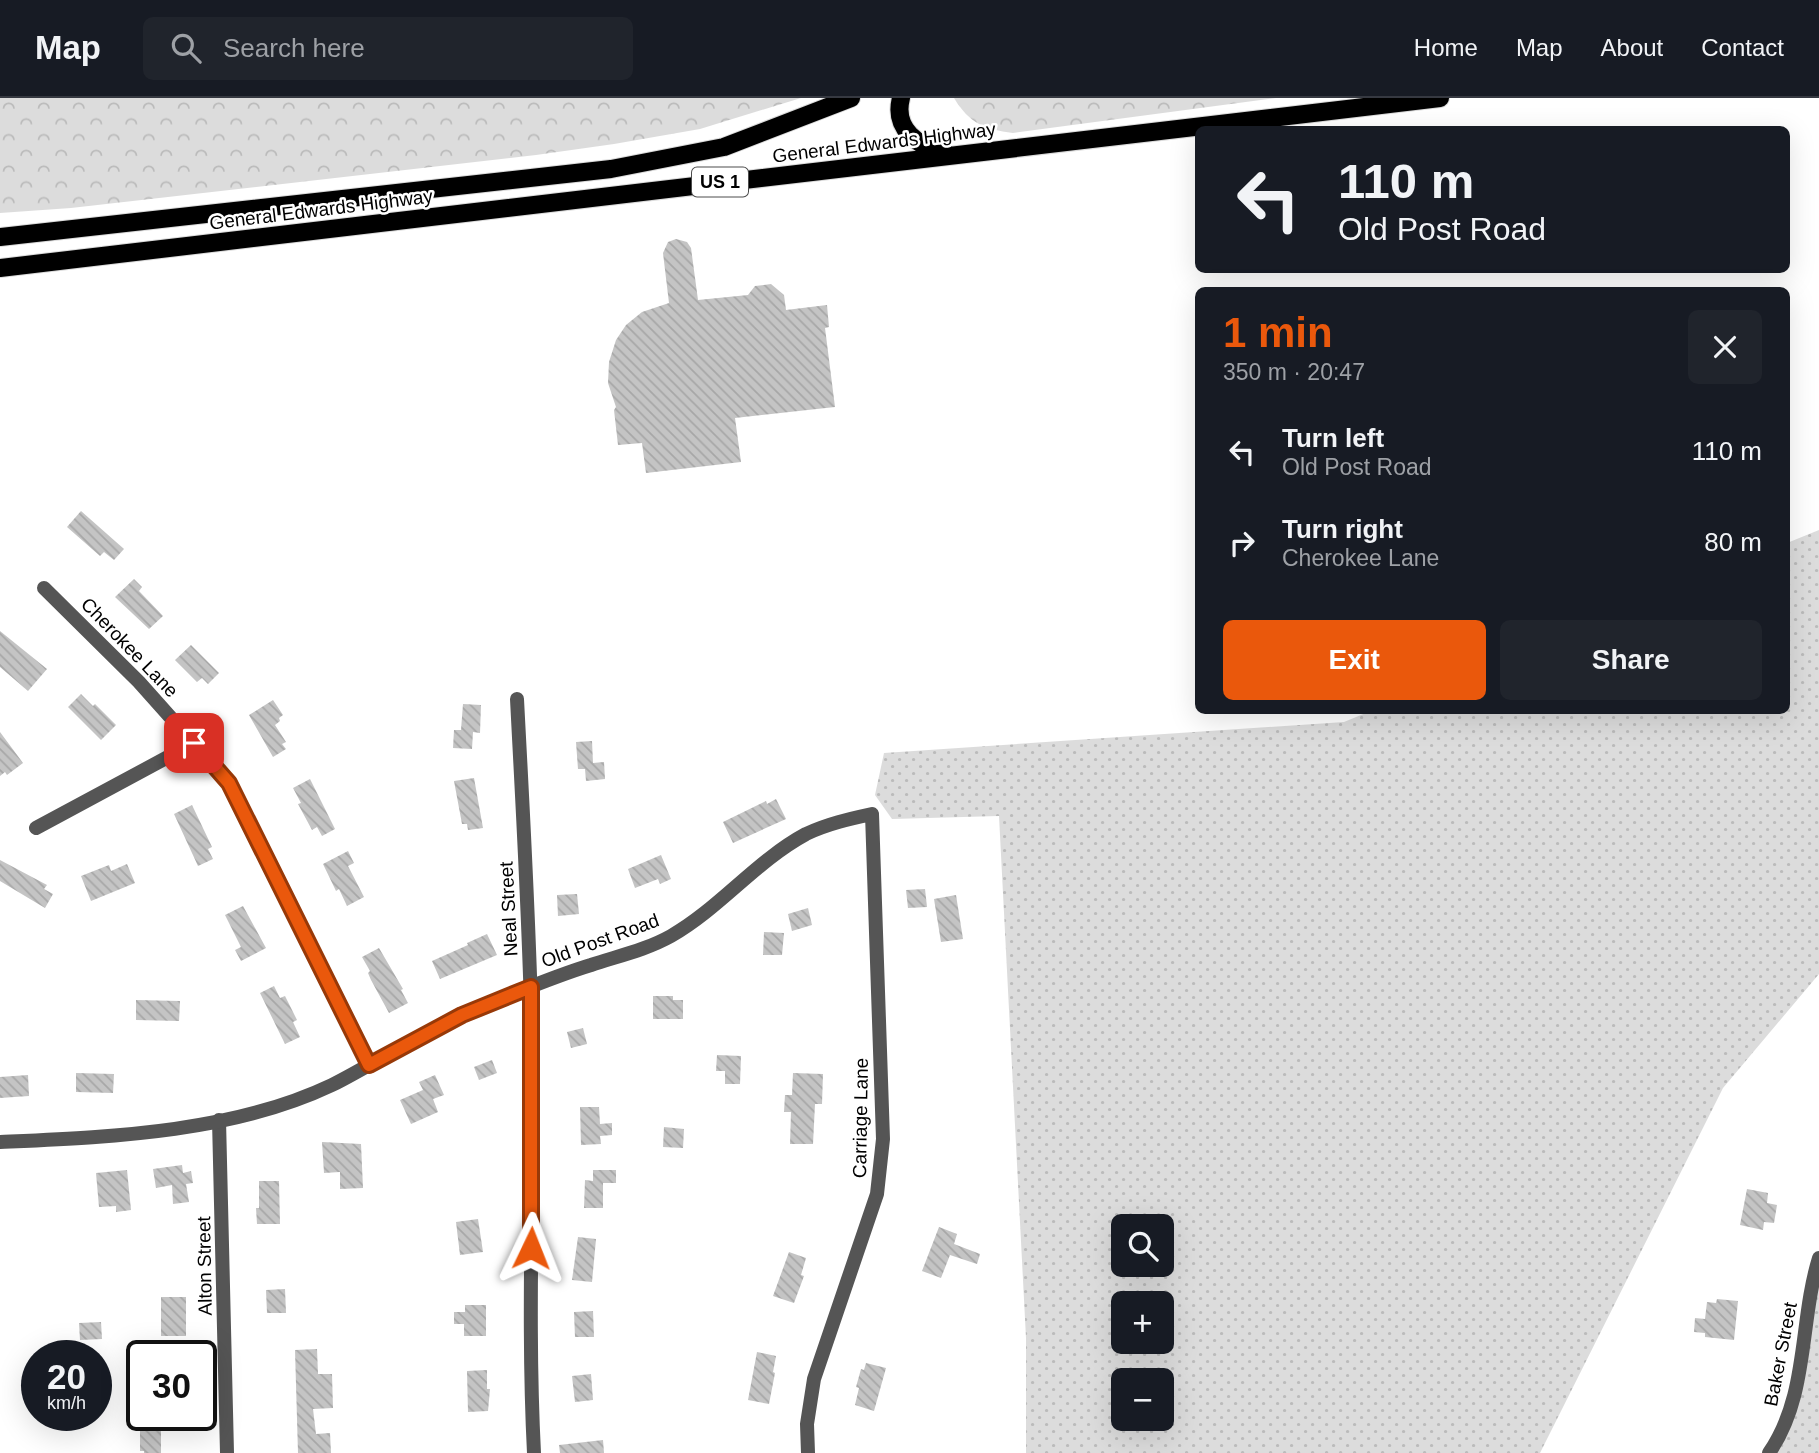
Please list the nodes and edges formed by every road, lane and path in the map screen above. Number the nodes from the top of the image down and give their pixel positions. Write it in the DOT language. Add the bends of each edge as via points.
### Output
graph roads {
  1 [pos="851,98"];
  2 [pos="901,98"];
  3 [pos="1440,98"];
  4 [pos="1195,126"];
  5 [pos="1198,126"];
  6 [pos="964,153"];
  7 [pos="0,237"];
  8 [pos="0,268"];
  9 [pos="44,588"];
  10 [pos="517,699"];
  11 [pos="194,743"];
  12 [pos="872,814"];
  13 [pos="36,828"];
  14 [pos="531,987"];
  15 [pos="369,1065"];
  16 [pos="219,1120"];
  17 [pos="0,1142"];
  18 [pos="1819,1258"];
  19 [pos="227,1453"];
  20 [pos="534,1453"];
  21 [pos="807,1453"];
  22 [pos="1769,1453"];
  1 -- 7 [label="main road, General Edwards Highway / US 1" via="724,147 611,169"];
  2 -- 6 [label="main road" via="901,122 915,141 936,150"];
  3 -- 5 [label="main road, General Edwards Highway / US 1"];
  4 -- 6 [label="main road, General Edwards Highway / US 1"];
  6 -- 8 [label="main road, General Edwards Highway / US 1"];
  9 -- 11 [label="street, Cherokee Lane"];
  10 -- 14 [label="street, Neal Street"];
  11 -- 13 [label="street"];
  11 -- 15 [label="street, Cherokee Lane" via="229,783"];
  12 -- 14 [label="street, Old Post Road" via="807,834 671,936"];
  12 -- 21 [label="street, Carriage Lane" via="881,1167 877,1194 814,1379"];
  14 -- 15 [label="street, Old Post Road" via="462,1015"];
  14 -- 20 [label="street, Neal Street"];
  15 -- 16 [label="street, Old Post Road" via="292,1101"];
  16 -- 17 [label="street, Old Post Road" via="101,1136"];
  16 -- 19 [label="street, Alton Street"];
  18 -- 22 [label="street, Baker Street" via="1792,1404"];
}
